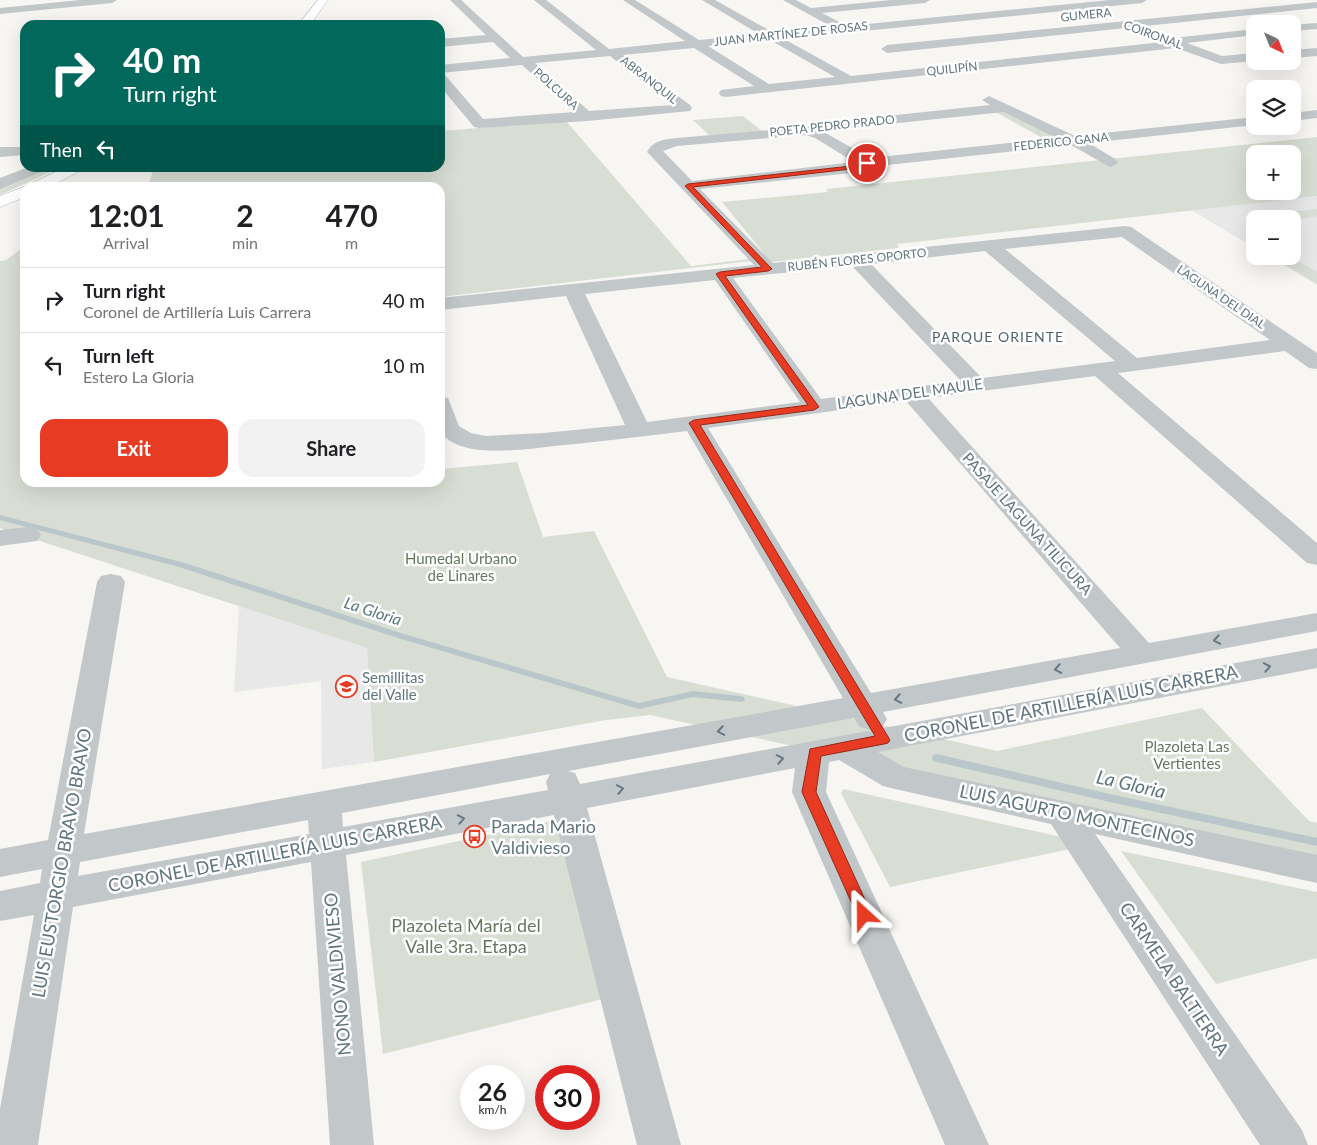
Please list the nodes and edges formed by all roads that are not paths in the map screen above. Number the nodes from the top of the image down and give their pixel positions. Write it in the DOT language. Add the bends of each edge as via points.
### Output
graph roads {
  1 [pos="112,0"];
  2 [pos="323,0"];
  3 [pos="455,0"];
  4 [pos="628,0"];
  5 [pos="707,0"];
  6 [pos="788,0"];
  7 [pos="925,0"];
  8 [pos="1056,0"];
  9 [pos="1142,0"];
  10 [pos="1246,0"];
  11 [pos="540,1"];
  12 [pos="560,1"];
  13 [pos="1317,5"];
  14 [pos="1075,7"];
  15 [pos="1275,9"];
  16 [pos="0,11"];
  17 [pos="809,11"];
  18 [pos="308,20"];
  19 [pos="1317,22"];
  20 [pos="1124,25"];
  21 [pos="1317,26"];
  22 [pos="1301,27"];
  23 [pos="846,29"];
  24 [pos="1246,33"];
  25 [pos="772,36"];
  26 [pos="495,38"];
  27 [pos="445,43"];
  28 [pos="1174,43"];
  29 [pos="696,44"];
  30 [pos="879,45"];
  31 [pos="610,52"];
  32 [pos="1317,52"];
  33 [pos="1301,53"];
  34 [pos="1246,58"];
  35 [pos="523,61"];
  36 [pos="445,69"];
  37 [pos="931,71"];
  38 [pos="947,79"];
  39 [pos="849,80"];
  40 [pos="445,84"];
  41 [pos="767,89"];
  42 [pos="726,93"];
  43 [pos="984,98"];
  44 [pos="1005,108"];
  45 [pos="1317,114"];
  46 [pos="1301,116"];
  47 [pos="586,117"];
  48 [pos="1246,122"];
  49 [pos="806,131"];
  50 [pos="1072,140"];
  51 [pos="20,151"];
  52 [pos="0,152"];
  53 [pos="1110,162"];
  54 [pos="867,163"];
  55 [pos="28,172"];
  56 [pos="67,172"];
  57 [pos="46,182"];
  58 [pos="0,184"];
  59 [pos="688,186"];
  60 [pos="20,193"];
  61 [pos="0,202"];
  62 [pos="1124,232"];
  63 [pos="990,246"];
  64 [pos="857,260"];
  65 [pos="768,269"];
  66 [pos="720,274"];
  67 [pos="573,290"];
  68 [pos="445,303"];
  69 [pos="1288,344"];
  70 [pos="1317,363"];
  71 [pos="1132,364"];
  72 [pos="1100,369"];
  73 [pos="977,385"];
  74 [pos="912,394"];
  75 [pos="814,407"];
  76 [pos="445,422"];
  77 [pos="694,423"];
  78 [pos="639,430"];
  79 [pos="28,535"];
  80 [pos="0,538"];
  81 [pos="1317,556"];
  82 [pos="111,582"];
  83 [pos="1317,622"];
  84 [pos="1142,654"];
  85 [pos="1317,658"];
  86 [pos="862,705"];
  87 [pos="884,740"];
  88 [pos="829,750"];
  89 [pos="558,761"];
  90 [pos="567,799"];
  91 [pos="324,804"];
  92 [pos="1062,813"];
  93 [pos="327,844"];
  94 [pos="64,852"];
  95 [pos="0,864"];
  96 [pos="1317,869"];
  97 [pos="56,895"];
  98 [pos="0,906"];
  99 [pos="16,1145"];
  100 [pos="352,1145"];
  101 [pos="659,1145"];
  102 [pos="967,1145"];
  103 [pos="1286,1145"];
  1 -- 16 [label="street"];
  2 -- 18 [label="main road"];
  3 -- 26 [label="street, POLCURA"];
  4 -- 29 [label="street"];
  5 -- 25 [label="street"];
  6 -- 17 [label="street"];
  7 -- 17 [label="street"];
  8 -- 14 [label="street, COIRONAL"];
  9 -- 14 [label="street, JUAN MARTÍNEZ DE ROSAS"];
  10 -- 15 [label="street"];
  11 -- 12 [label="street"];
  11 -- 31 [label="street, ABRANQUIL"];
  13 -- 15 [label="street, GUMERA"];
  14 -- 20 [label="street, COIRONAL"];
  14 -- 23 [label="street, JUAN MARTÍNEZ DE ROSAS"];
  15 -- 19 [label="street"];
  15 -- 20 [label="street, GUMERA"];
  17 -- 23 [label="street"];
  20 -- 28 [label="street, COIRONAL"];
  20 -- 30 [label="street, GUMERA"];
  21 -- 22 [label="street"];
  23 -- 25 [label="street, JUAN MARTÍNEZ DE ROSAS"];
  23 -- 30 [label="street"];
  24 -- 28 [label="street, QUILIPÍN"];
  25 -- 29 [label="street, JUAN MARTÍNEZ DE ROSAS"];
  25 -- 39 [label="street"];
  26 -- 27 [label="street"];
  26 -- 35 [label="street, POLCURA"];
  28 -- 34 [label="street, COIRONAL" via="1221,60"];
  28 -- 37 [label="street, QUILIPÍN"];
  29 -- 31 [label="street, JUAN MARTÍNEZ DE ROSAS"];
  29 -- 41 [label="street"];
  30 -- 37 [label="street"];
  31 -- 35 [label="street, JUAN MARTÍNEZ DE ROSAS"];
  31 -- 47 [label="street, ABRANQUIL" via="686,108"];
  32 -- 33 [label="street"];
  35 -- 36 [label="street, JUAN MARTÍNEZ DE ROSAS"];
  35 -- 47 [label="street, POLCURA"];
  37 -- 38 [label="street"];
  37 -- 39 [label="street, QUILIPÍN"];
  39 -- 41 [label="street, QUILIPÍN"];
  40 -- 47 [label="street" via="479,124"];
  41 -- 42 [label="street, QUILIPÍN"];
  43 -- 44 [label="street"];
  44 -- 49 [label="street, POETA PEDRO PRADO"];
  44 -- 50 [label="street"];
  45 -- 46 [label="street"];
  48 -- 50 [label="street, FEDERICO GANA"];
  49 -- 54 [label="street" via="820,135"];
  49 -- 59 [label="street, POETA PEDRO PRADO" via="677,142 656,149 655,152"];
  50 -- 53 [label="street"];
  50 -- 54 [label="street, FEDERICO GANA"];
  51 -- 52 [label="street"];
  54 -- 59 [label="street, FEDERICO GANA" via="851,168"];
  55 -- 58 [label="street"];
  56 -- 57 [label="main road"];
  59 -- 65 [label="street"];
  60 -- 61 [label="main road"];
  62 -- 63 [label="street, RUBÉN FLORES OPORTO"];
  62 -- 69 [label="street, LAGUNA DEL DIAL"];
  63 -- 64 [label="street, RUBÉN FLORES OPORTO"];
  63 -- 71 [label="street"];
  64 -- 65 [label="street, RUBÉN FLORES OPORTO"];
  64 -- 73 [label="street"];
  65 -- 66 [label="street, RUBÉN FLORES OPORTO"];
  66 -- 67 [label="street, RUBÉN FLORES OPORTO"];
  66 -- 75 [label="street"];
  67 -- 68 [label="street, RUBÉN FLORES OPORTO"];
  67 -- 78 [label="street"];
  69 -- 70 [label="street, LAGUNA DEL DIAL"];
  69 -- 71 [label="street, LAGUNA DEL MAULE"];
  71 -- 72 [label="street, LAGUNA DEL MAULE"];
  72 -- 73 [label="street, LAGUNA DEL MAULE"];
  72 -- 81 [label="street"];
  73 -- 74 [label="street, LAGUNA DEL MAULE"];
  74 -- 75 [label="street, LAGUNA DEL MAULE"];
  74 -- 84 [label="street, PASAJE LAGUNA TILICURA"];
  75 -- 77 [label="street, LAGUNA DEL MAULE"];
  76 -- 78 [label="street, LAGUNA DEL MAULE" via="451,432 460,437 486,443"];
  77 -- 78 [label="street, LAGUNA DEL MAULE"];
  77 -- 86 [label="street"];
  79 -- 80 [label="street"];
  82 -- 94 [label="street, LUIS EUSTORGIO BRAVO BRAVO"];
  83 -- 84 [label="street, one-way"];
  84 -- 86 [label="street, one-way"];
  87 -- 85 [label="street, CORONEL DE ARTILLERÍA LUIS CARRERA, one-way"];
  86 -- 87 [label="street"];
  86 -- 89 [label="street, one-way"];
  87 -- 88 [label="street, CORONEL DE ARTILLERÍA LUIS CARRERA"];
  90 -- 88 [label="street, CORONEL DE ARTILLERÍA LUIS CARRERA, one-way"];
  88 -- 92 [label="street, LUIS AGURTO MONTECINOS" via="896,777"];
  88 -- 102 [label="street" via="809,792"];
  89 -- 90 [label="street"];
  89 -- 91 [label="street"];
  93 -- 90 [label="street, CORONEL DE ARTILLERÍA LUIS CARRERA, one-way"];
  90 -- 101 [label="street"];
  91 -- 93 [label="street, NONO VALDIVIESO"];
  91 -- 94 [label="street"];
  92 -- 96 [label="street, LUIS AGURTO MONTECINOS"];
  92 -- 103 [label="street, CARMELA BALTIERRA"];
  93 -- 97 [label="street, CORONEL DE ARTILLERÍA LUIS CARRERA"];
  93 -- 100 [label="street, NONO VALDIVIESO"];
  94 -- 95 [label="street"];
  94 -- 97 [label="street, LUIS EUSTORGIO BRAVO BRAVO"];
  97 -- 98 [label="street, CORONEL DE ARTILLERÍA LUIS CARRERA"];
  97 -- 99 [label="street, LUIS EUSTORGIO BRAVO BRAVO"];
}
